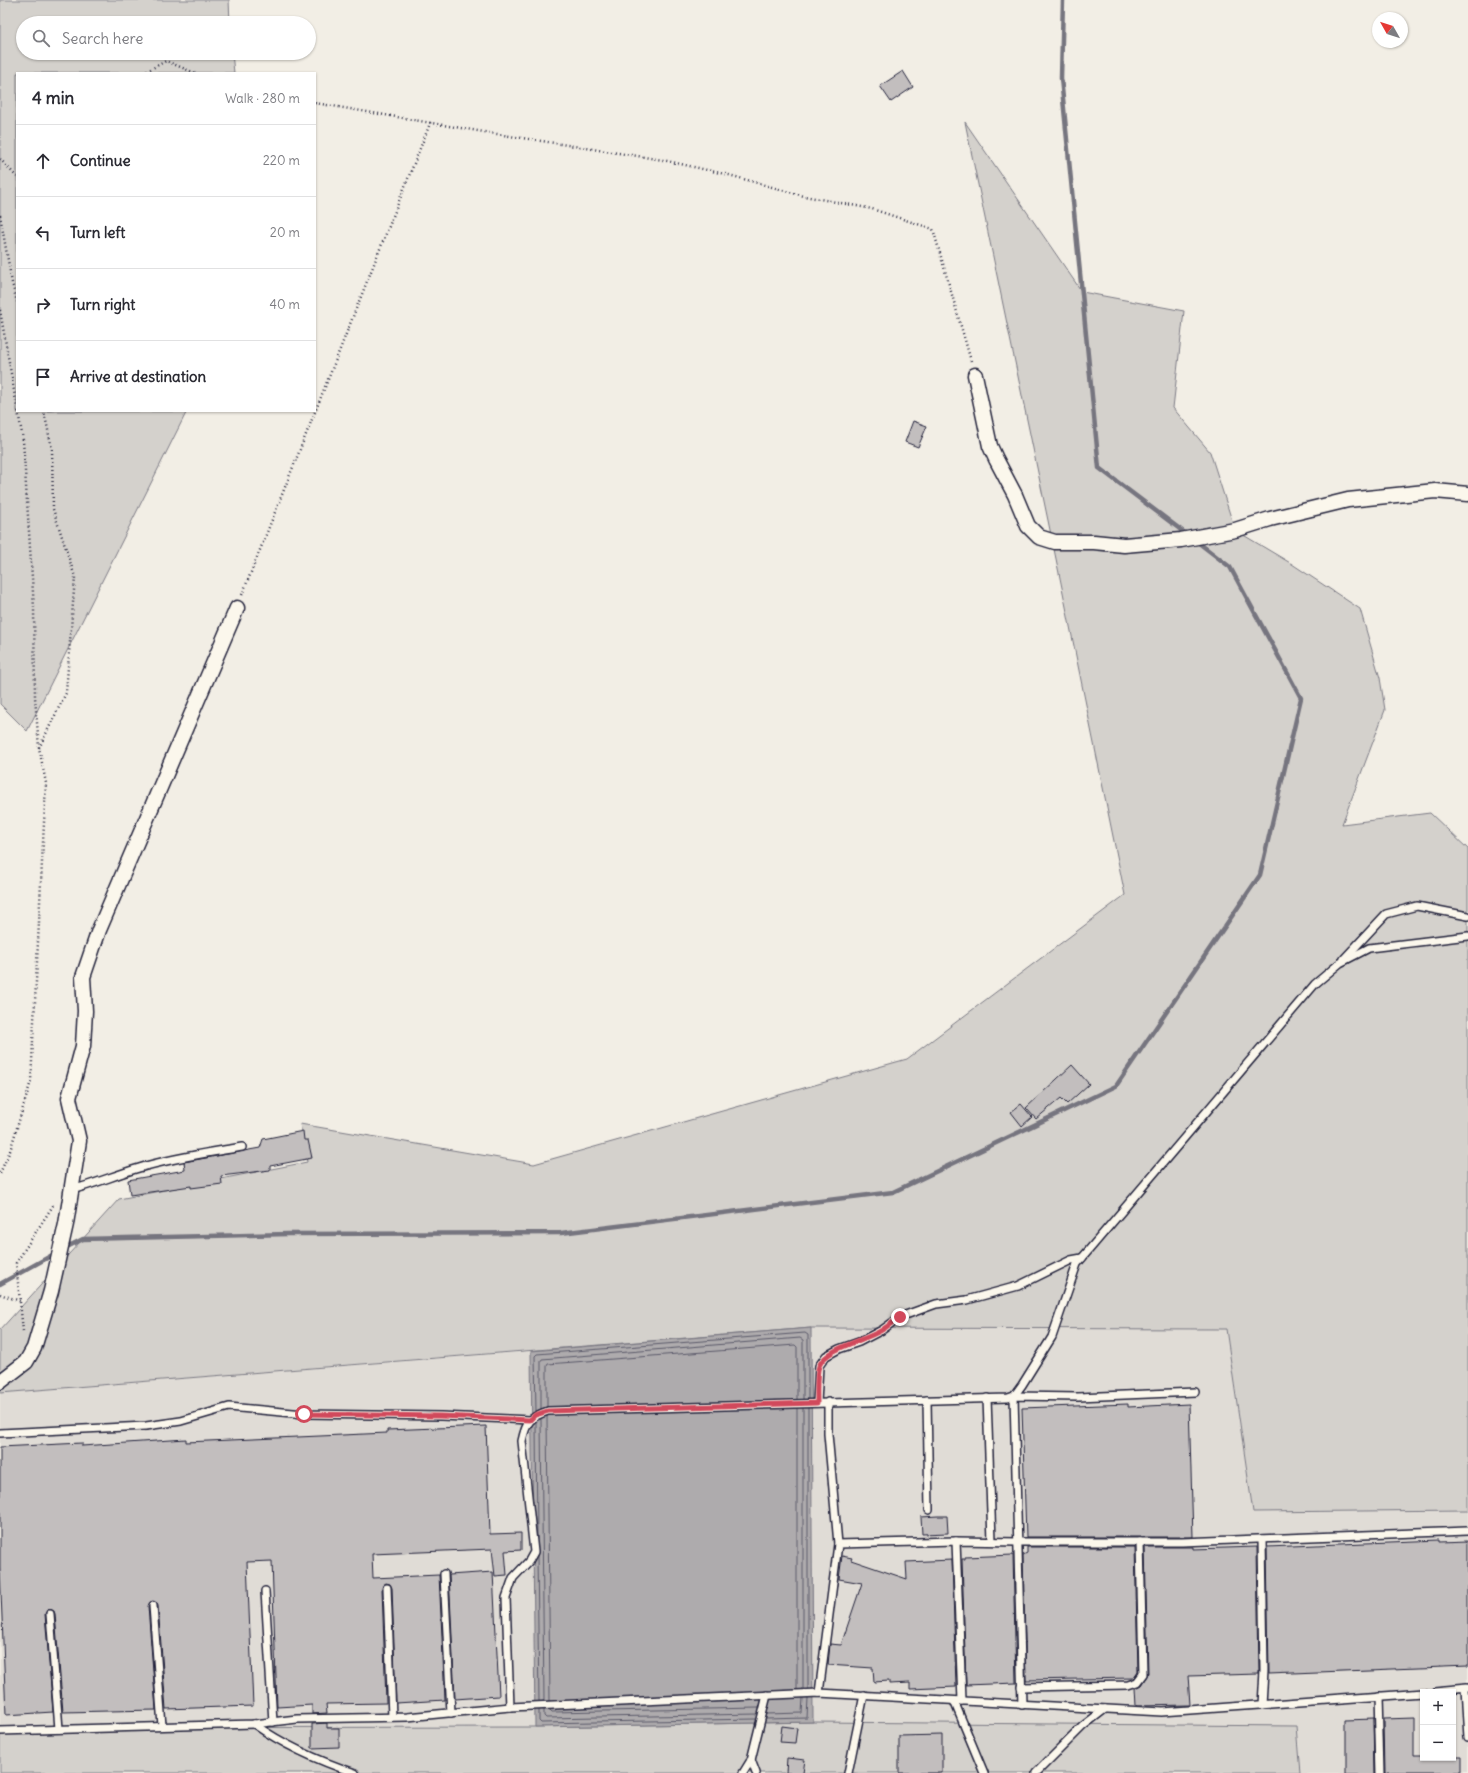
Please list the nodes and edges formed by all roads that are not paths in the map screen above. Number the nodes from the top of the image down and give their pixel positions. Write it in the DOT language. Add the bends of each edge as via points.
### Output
graph roads {
  1 [pos="975,375"];
  2 [pos="1468,494"];
  3 [pos="236,608"];
  4 [pos="1468,916"];
  5 [pos="1468,936"];
  6 [pos="1340,963"];
  7 [pos="242,1147"];
  8 [pos="71,1190"];
  9 [pos="1082,1258"];
  10 [pos="0,1382"];
  11 [pos="1195,1392"];
  12 [pos="1014,1396"];
  13 [pos="988,1398"];
  14 [pos="928,1400"];
  15 [pos="828,1402"];
  16 [pos="817,1403"];
  17 [pos="530,1420"];
  18 [pos="0,1433"];
  19 [pos="929,1510"];
  20 [pos="1468,1531"];
  21 [pos="1262,1539"];
  22 [pos="956,1540"];
  23 [pos="992,1541"];
  24 [pos="1018,1542"];
  25 [pos="1140,1542"];
  26 [pos="838,1544"];
  27 [pos="444,1574"];
  28 [pos="387,1588"];
  29 [pos="265,1591"];
  30 [pos="153,1606"];
  31 [pos="50,1614"];
  32 [pos="1021,1687"];
  33 [pos="1467,1690"];
  34 [pos="1456,1691"];
  35 [pos="819,1692"];
  36 [pos="1420,1693"];
  37 [pos="767,1695"];
  38 [pos="864,1695"];
  39 [pos="1378,1696"];
  40 [pos="954,1701"];
  41 [pos="962,1701"];
  42 [pos="1022,1705"];
  43 [pos="1262,1705"];
  44 [pos="510,1707"];
  45 [pos="1104,1709"];
  46 [pos="451,1713"];
  47 [pos="392,1717"];
  48 [pos="273,1722"];
  49 [pos="254,1724"];
  50 [pos="162,1726"];
  51 [pos="59,1729"];
  52 [pos="0,1731"];
  53 [pos="1468,1736"];
  54 [pos="751,1760"];
  55 [pos="1035,1772"];
  56 [pos="355,1773"];
  57 [pos="743,1773"];
  58 [pos="756,1773"];
  59 [pos="848,1773"];
  60 [pos="984,1773"];
  61 [pos="1380,1773"];
  1 -- 2 [label="street" via="990,446 1028,526 1039,536 1055,542 1124,545 1181,540 1235,530 1348,500 1435,491"];
  3 -- 8 [label="street" via="86,966 83,977 83,1046 69,1098 79,1142"];
  4 -- 6 [label="lane" via="1417,906 1386,914"];
  5 -- 6 [label="lane" via="1369,948"];
  6 -- 9 [label="lane" via="1315,984"];
  7 -- 8 [label="lane" via="177,1157"];
  8 -- 10 [label="street" via="49,1298 34,1348 26,1362"];
  9 -- 12 [label="lane" via="1077,1264 1052,1337"];
  9 -- 16 [label="lane" via="1071,1260 1018,1286 967,1300 936,1304 900,1317 882,1330 826,1356 819,1366"];
  11 -- 12 [label="lane" via="1078,1397"];
  12 -- 13 [label="lane"];
  12 -- 24 [label="lane"];
  13 -- 14 [label="lane"];
  13 -- 23 [label="lane"];
  14 -- 15 [label="lane"];
  14 -- 19 [label="lane"];
  15 -- 16 [label="lane"];
  15 -- 26 [label="lane" via="828,1434"];
  16 -- 17 [label="lane" via="548,1411 535,1415"];
  17 -- 18 [label="lane" via="304,1414 229,1407 146,1426"];
  17 -- 44 [label="lane" via="522,1441 534,1552 513,1578 506,1598"];
  20 -- 21 [label="lane"];
  21 -- 25 [label="lane"];
  21 -- 43 [label="lane"];
  22 -- 23 [label="lane"];
  22 -- 26 [label="lane"];
  22 -- 41 [label="lane"];
  23 -- 24 [label="lane"];
  24 -- 25 [label="lane"];
  24 -- 32 [label="lane"];
  25 -- 32 [label="lane" via="1143,1674 1137,1682 1128,1686"];
  26 -- 35 [label="lane"];
  27 -- 46 [label="lane"];
  28 -- 47 [label="lane"];
  29 -- 48 [label="lane"];
  30 -- 50 [label="lane"];
  31 -- 51 [label="lane"];
  32 -- 42 [label="lane"];
  33 -- 34 [label="lane"];
  33 -- 53 [label="lane"];
  35 -- 37 [label="lane"];
  35 -- 38 [label="lane"];
  36 -- 39 [label="lane"];
  37 -- 44 [label="lane"];
  37 -- 54 [label="lane"];
  38 -- 40 [label="lane"];
  38 -- 59 [label="lane"];
  39 -- 43 [label="lane"];
  39 -- 61 [label="lane"];
  40 -- 41 [label="lane"];
  40 -- 60 [label="lane"];
  41 -- 42 [label="lane"];
  42 -- 45 [label="lane"];
  43 -- 45 [label="lane" via="1162,1712"];
  44 -- 46 [label="lane"];
  45 -- 55 [label="lane"];
  46 -- 47 [label="lane"];
  47 -- 48 [label="lane"];
  48 -- 49 [label="lane"];
  49 -- 50 [label="lane"];
  49 -- 56 [label="lane" via="275,1739 330,1765"];
  50 -- 51 [label="lane"];
  51 -- 52 [label="lane"];
  54 -- 57 [label="lane"];
  54 -- 58 [label="lane"];
}
